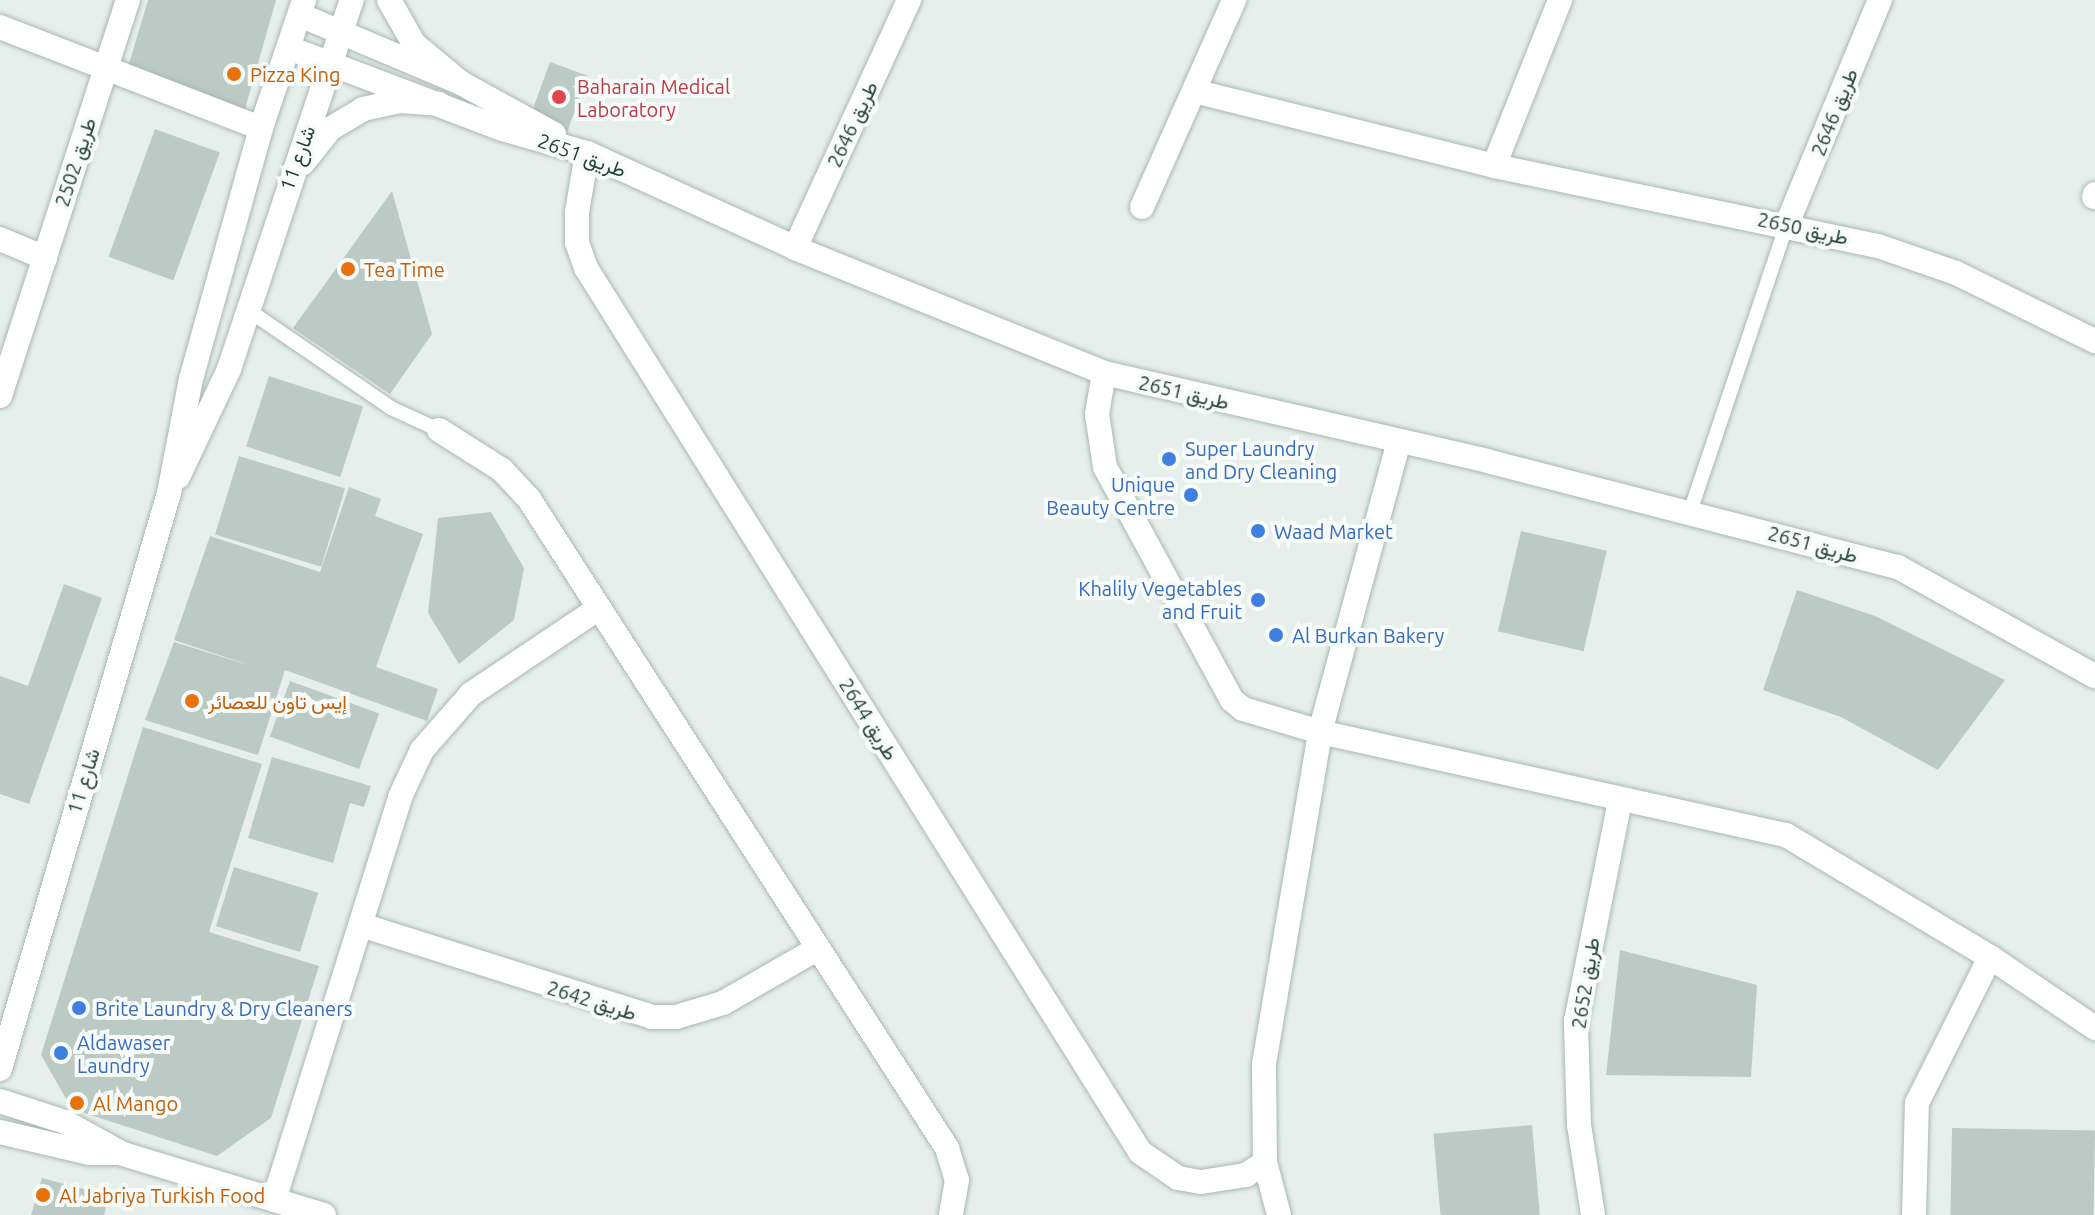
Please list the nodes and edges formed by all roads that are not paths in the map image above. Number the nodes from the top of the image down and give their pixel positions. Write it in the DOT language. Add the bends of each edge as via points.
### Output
graph roads {
  1 [pos="128,0"];
  2 [pos="352,0"];
  3 [pos="389,0"];
  4 [pos="909,0"];
  5 [pos="1234,0"];
  6 [pos="1560,0"];
  7 [pos="1880,0"];
  8 [pos="302,8"];
  9 [pos="0,27"];
  10 [pos="341,32"];
  11 [pos="289,48"];
  12 [pos="332,63"];
  13 [pos="106,66"];
  14 [pos="461,83"];
  15 [pos="1194,91"];
  16 [pos="439,104"];
  17 [pos="261,128"];
  18 [pos="587,153"];
  19 [pos="1494,166"];
  20 [pos="284,192"];
  21 [pos="1142,207"];
  22 [pos="1787,224"];
  23 [pos="0,239"];
  24 [pos="795,248"];
  25 [pos="45,258"];
  26 [pos="248,310"];
  27 [pos="2095,341"];
  28 [pos="1104,373"];
  29 [pos="0,396"];
  30 [pos="439,430"];
  31 [pos="1399,442"];
  32 [pos="169,493"];
  33 [pos="1690,512"];
  34 [pos="599,608"];
  35 [pos="2095,676"];
  36 [pos="1320,732"];
  37 [pos="1620,801"];
  38 [pos="361,925"];
  39 [pos="815,950"];
  40 [pos="1990,957"];
  41 [pos="2095,1028"];
  42 [pos="0,1069"];
  43 [pos="0,1101"];
  44 [pos="0,1132"];
  45 [pos="123,1154"];
  46 [pos="1265,1162"];
  47 [pos="274,1200"];
  48 [pos="324,1215"];
  49 [pos="951,1215"];
  50 [pos="1279,1215"];
  51 [pos="1593,1215"];
  52 [pos="1914,1215"];
  1 -- 13 [label="street, طريق 2502"];
  2 -- 10 [label="street, شارع 11"];
  3 -- 14 [label="street" via="414,44"];
  4 -- 24 [label="street, طريق 2646"];
  5 -- 15 [label="street"];
  6 -- 19 [label="street"];
  7 -- 22 [label="street, طريق 2646"];
  8 -- 10 [label="street"];
  8 -- 11 [label="street, شارع 11"];
  9 -- 13 [label="street"];
  10 -- 12 [label="street, شارع 11"];
  10 -- 14 [label="street"];
  11 -- 12 [label="street, طريق 2651"];
  11 -- 17 [label="street, شارع 11"];
  12 -- 16 [label="street, طريق 2651"];
  12 -- 20 [label="street, شارع 11"];
  13 -- 17 [label="street"];
  13 -- 25 [label="street, طريق 2502"];
  14 -- 18 [label="street"];
  15 -- 19 [label="street, طريق 2650"];
  15 -- 21 [label="street"];
  16 -- 18 [label="street, طريق 2651"];
  16 -- 20 [label="street" via="400,101 363,109 330,129"];
  17 -- 32 [label="street, شارع 11" via="191,379"];
  18 -- 24 [label="street, طريق 2651"];
  18 -- 46 [label="street, طريق 2644" via="577,212 577,243 586,268 1140,1152 1178,1178 1201,1182 1246,1175"];
  19 -- 22 [label="street, طريق 2650"];
  20 -- 26 [label="street, شارع 11"];
  22 -- 27 [label="street, طريق 2650" via="1878,246 1956,273"];
  22 -- 33 [label="lane"];
  23 -- 25 [label="street"];
  24 -- 28 [label="street, طريق 2651"];
  25 -- 29 [label="street, طريق 2502"];
  26 -- 30 [label="lane" via="391,408"];
  26 -- 32 [label="street, شارع 11" via="207,423"];
  28 -- 31 [label="street, طريق 2651"];
  28 -- 36 [label="street" via="1097,414 1105,467 1232,700 1243,709"];
  30 -- 34 [label="street" via="493,463 529,499"];
  31 -- 33 [label="street, طريق 2651"];
  31 -- 36 [label="street"];
  32 -- 42 [label="street, شارع 11"];
  33 -- 35 [label="street, طريق 2651" via="1898,567"];
  34 -- 38 [label="street" via="471,694 437,728 400,797"];
  34 -- 39 [label="street"];
  36 -- 37 [label="street"];
  36 -- 46 [label="street" via="1264,1064"];
  37 -- 40 [label="street" via="1786,835"];
  37 -- 51 [label="street, طريق 2652" via="1576,1021 1579,1125"];
  38 -- 39 [label="street, طريق 2642" via="652,1017 676,1017 723,1003"];
  38 -- 47 [label="street"];
  39 -- 49 [label="street" via="947,1148 957,1180"];
  40 -- 41 [label="street"];
  40 -- 52 [label="street" via="1917,1103"];
  43 -- 45 [label="street" via="65,1122"];
  44 -- 45 [label="street" via="89,1153"];
  45 -- 47 [label="street"];
  46 -- 50 [label="street"];
  47 -- 48 [label="street"];
}
